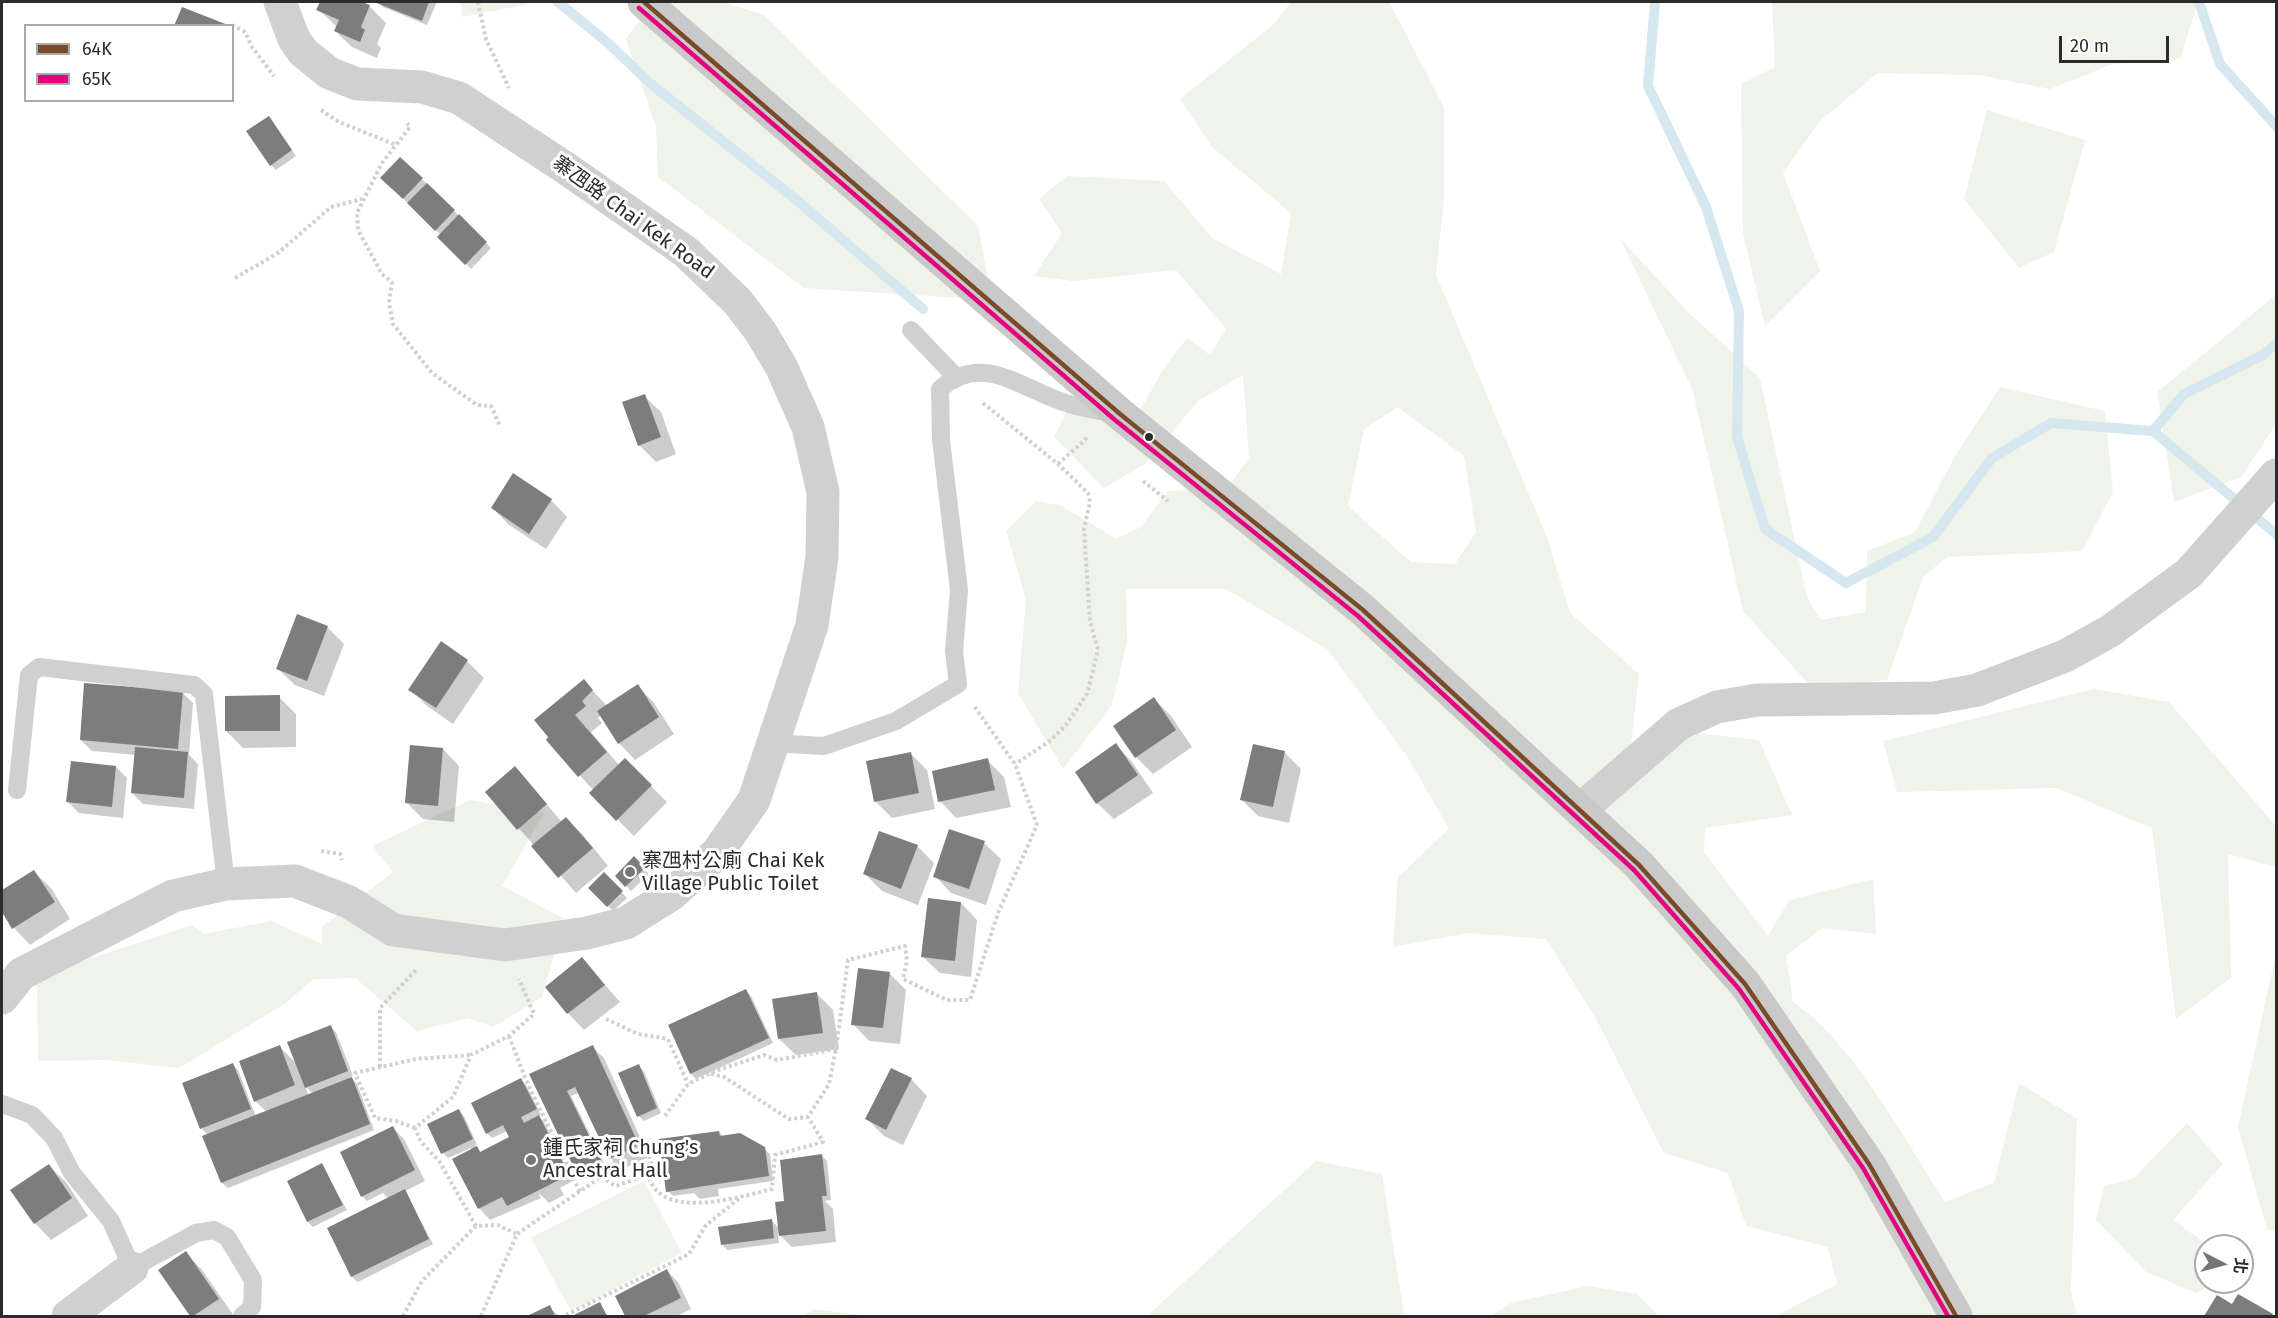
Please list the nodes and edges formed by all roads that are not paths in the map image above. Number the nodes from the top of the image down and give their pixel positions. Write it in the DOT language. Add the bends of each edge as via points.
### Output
graph roads {
  1 [pos="280,2"];
  2 [pos="644,2"];
  3 [pos="910,330"];
  4 [pos="955,376"];
  5 [pos="1120,414"];
  6 [pos="2277,475"];
  7 [pos="772,743"];
  8 [pos="17,790"];
  9 [pos="1581,809"];
  10 [pos="226,884"];
  11 [pos="2,998"];
  12 [pos="2,1104"];
  13 [pos="132,1268"];
  14 [pos="82,1312"];
  15 [pos="242,1317"];
  16 [pos="1956,1317"];
  1 -- 7 [label="street, 寨乪路 Chai Kek Road" via="294,39 315,63 357,84 422,87 449,93 472,105 686,252 727,290 760,331 782,366 808,427 823,492 822,557 812,625"];
  2 -- 5 [label="main road"];
  3 -- 4 [label="lane"];
  4 -- 5 [label="lane" via="969,371 989,372 1065,404"];
  4 -- 7 [label="lane" via="940,389 941,440 959,590 954,651 958,684 896,721 824,746"];
  5 -- 9 [label="main road" via="1363,610"];
  6 -- 9 [label="street" via="2189,573 2110,631 2065,656 1977,690 1934,698 1757,700 1701,712 1679,724"];
  7 -- 10 [label="street, 寨乪路 Chai Kek Road" via="753,800 717,853 672,894 626,923 505,945 393,930 349,902 295,881"];
  8 -- 10 [label="lane" via="29,675 39,667 194,685 204,694"];
  9 -- 16 [label="main road" via="1639,865 1745,984 1869,1164"];
  10 -- 11 [label="street, 寨乪路 Chai Kek Road" via="173,896 21,974"];
  12 -- 13 [label="lane" via="32,1115 54,1138 72,1173 111,1221"];
  13 -- 14 [label="street"];
  13 -- 15 [label="lane" via="196,1233 220,1231 253,1280 252,1307"];
}
